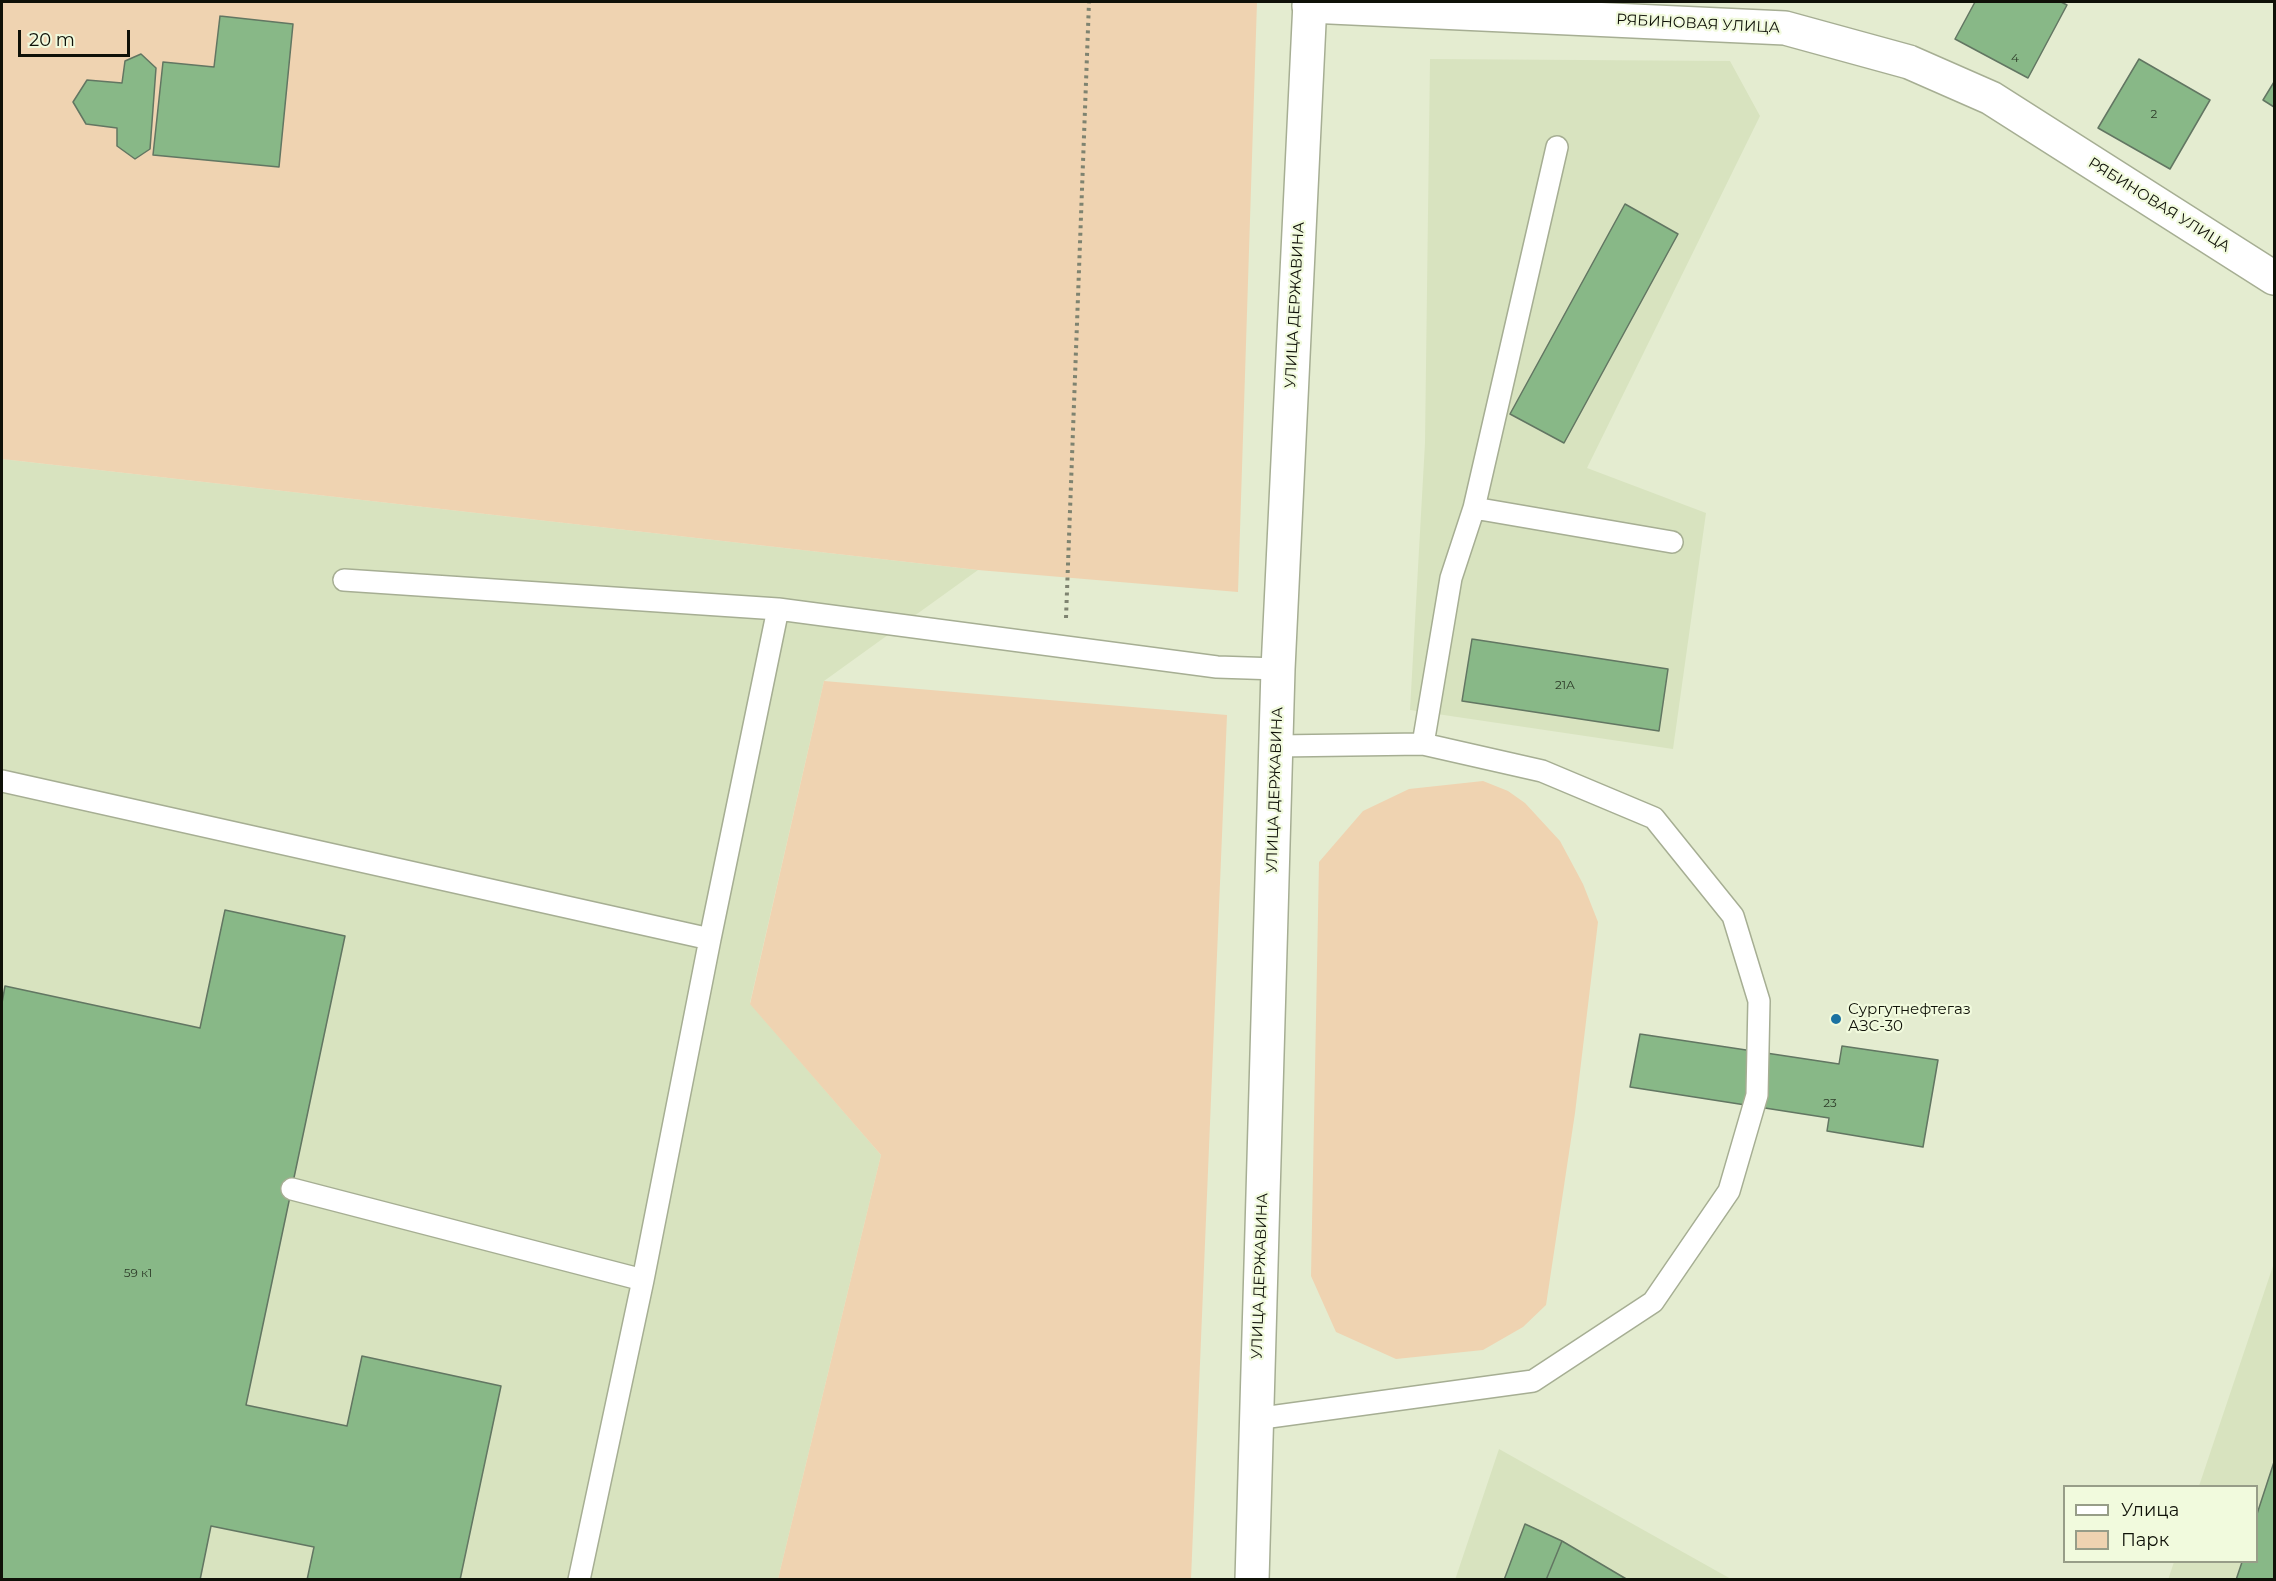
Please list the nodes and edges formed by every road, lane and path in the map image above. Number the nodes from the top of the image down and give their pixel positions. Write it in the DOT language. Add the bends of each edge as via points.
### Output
graph roads {
  1 [pos="1089,2"];
  2 [pos="1310,4"];
  3 [pos="1557,147"];
  4 [pos="2274,279"];
  5 [pos="1474,508"];
  6 [pos="1672,542"];
  7 [pos="344,580"];
  8 [pos="778,609"];
  9 [pos="1065,645"];
  10 [pos="1278,669"];
  11 [pos="1423,744"];
  12 [pos="1277,746"];
  13 [pos="2,781"];
  14 [pos="710,939"];
  15 [pos="292,1189"];
  16 [pos="643,1280"];
  17 [pos="1255,1419"];
  18 [pos="579,1580"];
  19 [pos="1252,1580"];
  1 -- 9 [label="path"];
  2 -- 4 [label="main road, РЯБИНОВАЯ УЛИЦА" via="1785,28 1909,62 1991,98"];
  2 -- 10 [label="main road, УЛИЦА ДЕРЖАВИНА"];
  3 -- 5 [label="lane"];
  5 -- 6 [label="lane"];
  5 -- 11 [label="lane" via="1451,578"];
  7 -- 8 [label="lane"];
  8 -- 9 [label="lane"];
  8 -- 14 [label="lane"];
  9 -- 10 [label="lane" via="1217,668"];
  10 -- 12 [label="main road, УЛИЦА ДЕРЖАВИНА"];
  11 -- 12 [label="lane"];
  11 -- 17 [label="lane" via="1542,771 1653,818 1733,916 1759,1001 1757,1095 1730,1191 1653,1302 1533,1381"];
  12 -- 17 [label="main road, УЛИЦА ДЕРЖАВИНА"];
  13 -- 14 [label="lane"];
  14 -- 16 [label="lane"];
  15 -- 16 [label="lane"];
  16 -- 18 [label="lane"];
  17 -- 19 [label="main road, УЛИЦА ДЕРЖАВИНА"];
}
